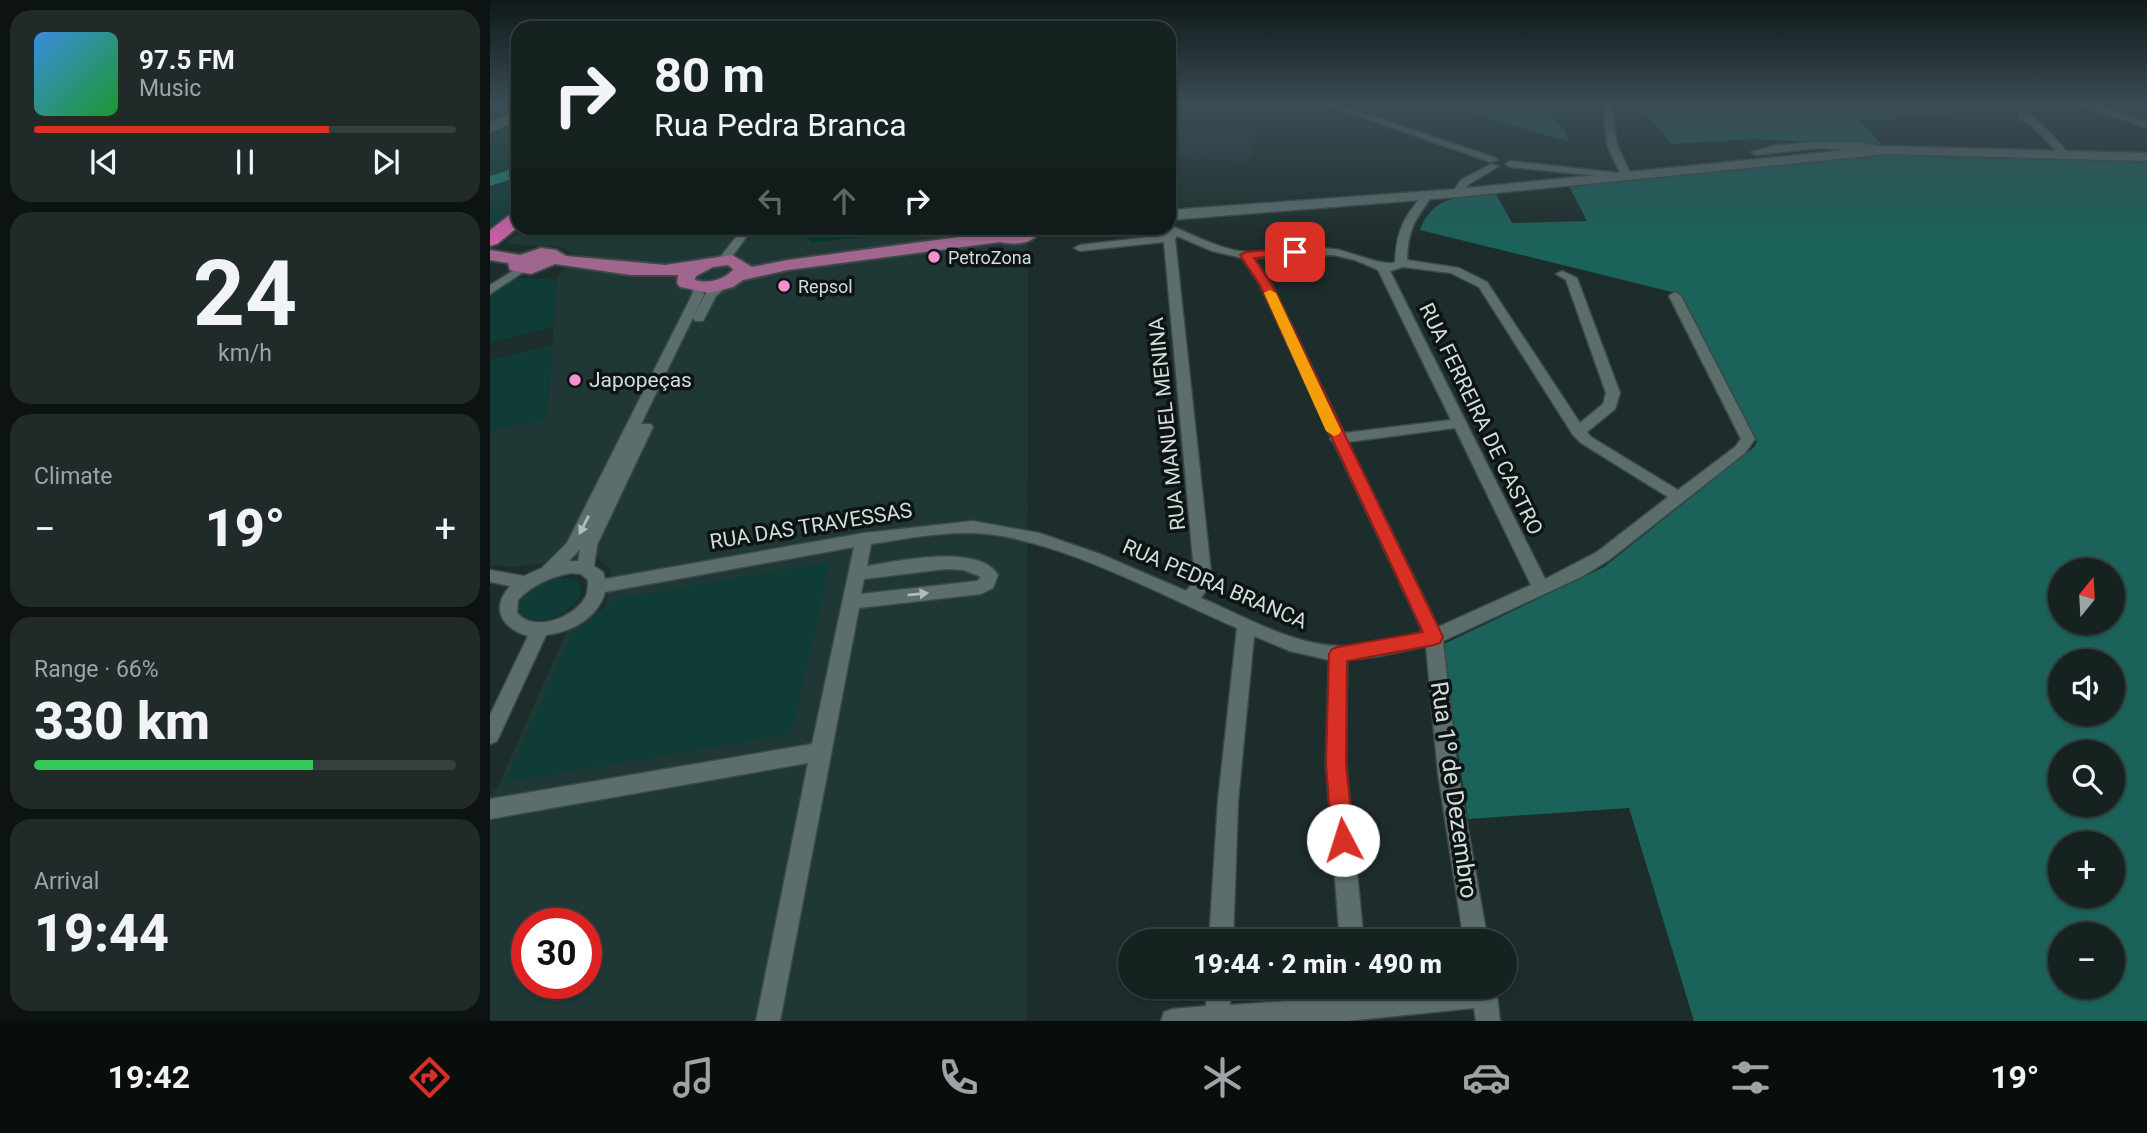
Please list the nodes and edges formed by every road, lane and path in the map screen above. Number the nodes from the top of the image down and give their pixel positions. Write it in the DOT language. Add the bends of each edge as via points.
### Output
graph roads {
  1 [pos="1459,151"];
  2 [pos="1615,151"];
  3 [pos="1761,151"];
  4 [pos="1881,151"];
  5 [pos="1916,151"];
  6 [pos="2061,151"];
  7 [pos="1756,152"];
  8 [pos="2064,154"];
  9 [pos="2147,157"];
  10 [pos="1494,163"];
  11 [pos="1628,177"];
  12 [pos="1457,193"];
  13 [pos="1428,195"];
  14 [pos="1176,214"];
  15 [pos="511,216"];
  16 [pos="511,224"];
  17 [pos="490,233"];
  18 [pos="745,235"];
  19 [pos="986,235"];
  20 [pos="1012,235"];
  21 [pos="1029,235"];
  22 [pos="1158,235"];
  23 [pos="1170,235"];
  24 [pos="1175,235"];
  25 [pos="490,240"];
  26 [pos="1080,248"];
  27 [pos="490,255"];
  28 [pos="1246,255"];
  29 [pos="547,261"];
  30 [pos="1401,263"];
  31 [pos="521,264"];
  32 [pos="698,266"];
  33 [pos="1383,268"];
  34 [pos="732,271"];
  35 [pos="1562,274"];
  36 [pos="692,285"];
  37 [pos="490,290"];
  38 [pos="1675,296"];
  39 [pos="1459,423"];
  40 [pos="1578,432"];
  41 [pos="1337,439"];
  42 [pos="1679,497"];
  43 [pos="1033,537"];
  44 [pos="864,539"];
  45 [pos="585,568"];
  46 [pos="548,572"];
  47 [pos="856,574"];
  48 [pos="490,576"];
  49 [pos="527,583"];
  50 [pos="598,587"];
  51 [pos="1541,587"];
  52 [pos="1189,600"];
  53 [pos="850,602"];
  54 [pos="1247,626"];
  55 [pos="540,630"];
  56 [pos="1434,637"];
  57 [pos="1338,654"];
  58 [pos="490,736"];
  59 [pos="820,752"];
  60 [pos="490,808"];
  61 [pos="1222,929"];
  62 [pos="1351,929"];
  63 [pos="1474,929"];
  64 [pos="1218,999"];
  65 [pos="1350,999"];
  66 [pos="1485,999"];
  67 [pos="1217,1017"];
  68 [pos="768,1021"];
  69 [pos="1173,1021"];
  70 [pos="1488,1021"];
  1 -- 10 [label="street"];
  2 -- 11 [label="street"];
  3 -- 7 [label="street"];
  4 -- 11 [label="main road"];
  5 -- 8 [label="main road"];
  6 -- 8 [label="street"];
  8 -- 9 [label="main road"];
  10 -- 11 [label="street" via="1503,159 1510,164"];
  10 -- 12 [label="street" via="1465,182"];
  11 -- 12 [label="main road"];
  12 -- 13 [label="main road"];
  13 -- 14 [label="main road"];
  13 -- 30 [label="street" via="1408,220"];
  15 -- 17 [label="highway"];
  16 -- 25 [label="highway"];
  18 -- 34 [label="street"];
  19 -- 34 [label="main road"];
  20 -- 21 [label="main road" via="1020,239"];
  22 -- 26 [label="street"];
  23 -- 52 [label="street, RUA MANUEL MENINA" via="1204,582"];
  24 -- 28 [label="street"];
  27 -- 31 [label="main road"];
  28 -- 33 [label="street" via="1333,252"];
  28 -- 41 [label="street" via="1266,285"];
  29 -- 31 [label="main road"];
  29 -- 32 [label="main road" via="657,271"];
  29 -- 36 [label="main road"];
  30 -- 33 [label="street"];
  30 -- 40 [label="street" via="1461,272 1483,285"];
  31 -- 37 [label="street"];
  32 -- 34 [label="main road"];
  32 -- 36 [label="main road" via="687,274"];
  33 -- 39 [label="street, RUA FERREIRA DE CASTRO"];
  34 -- 36 [label="main road"];
  34 -- 45 [label="street" via="711,294 589,545"];
  35 -- 40 [label="street" via="1571,278 1613,393 1610,406"];
  36 -- 46 [label="street, one-way" via="698,295 573,547"];
  38 -- 42 [label="street, RUA PEDRA BRANCA" via="1748,439"];
  39 -- 41 [label="street"];
  39 -- 51 [label="street, RUA FERREIRA DE CASTRO"];
  40 -- 42 [label="street"];
  41 -- 56 [label="street"];
  42 -- 51 [label="street, RUA PEDRA BRANCA" via="1603,556"];
  43 -- 44 [label="street, RUA DAS TRAVESSAS" via="974,527"];
  43 -- 52 [label="street, RUA PEDRA BRANCA"];
  44 -- 47 [label="street"];
  44 -- 50 [label="street, RUA DAS TRAVESSAS"];
  45 -- 46 [label="street"];
  45 -- 50 [label="street" via="594,573"];
  46 -- 49 [label="street"];
  47 -- 53 [label="street"];
  53 -- 47 [label="street, one-way" via="981,587 990,575 974,566 930,564"];
  48 -- 49 [label="street"];
  49 -- 55 [label="street" via="508,600 502,619 514,630"];
  50 -- 55 [label="street" via="583,609"];
  51 -- 56 [label="street, RUA PEDRA BRANCA"];
  52 -- 54 [label="street, RUA PEDRA BRANCA"];
  53 -- 59 [label="street"];
  54 -- 57 [label="street, RUA PEDRA BRANCA" via="1290,643"];
  54 -- 61 [label="street" via="1228,801"];
  55 -- 58 [label="street"];
  56 -- 57 [label="street, RUA PEDRA BRANCA"];
  56 -- 63 [label="street, Rua 1º de Dezembro" via="1448,773"];
  57 -- 62 [label="street" via="1336,764"];
  59 -- 60 [label="street"];
  59 -- 68 [label="street"];
  64 -- 67 [label="street"];
  65 -- 67 [label="street"];
  66 -- 70 [label="street"];
  67 -- 69 [label="street"];
}
